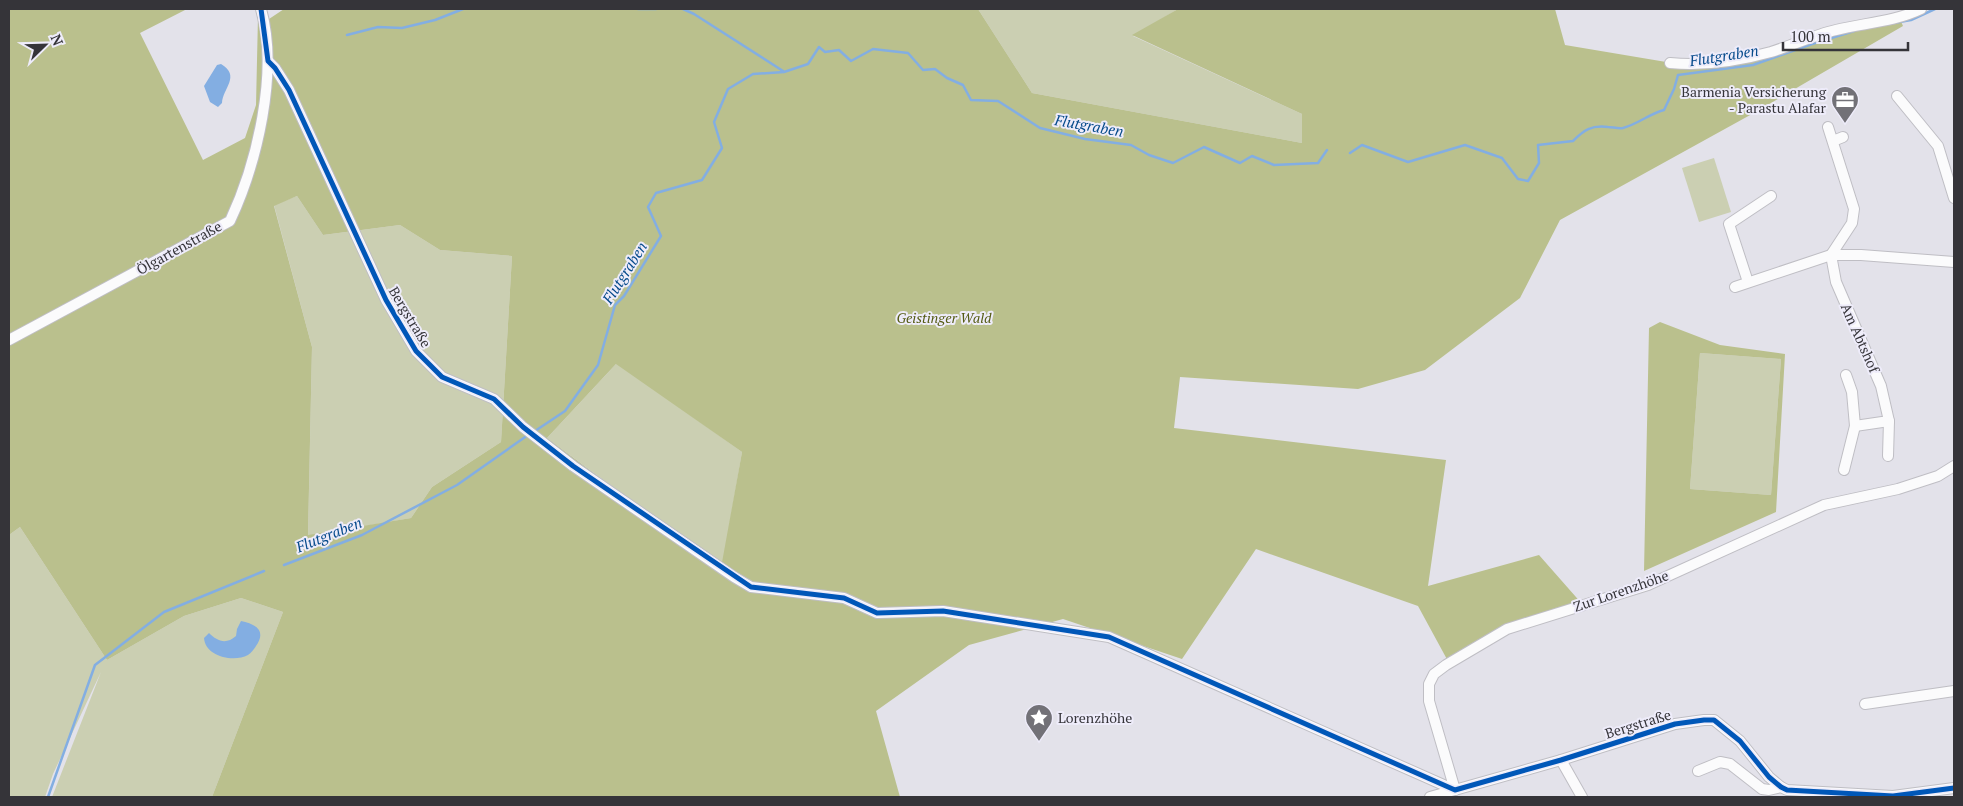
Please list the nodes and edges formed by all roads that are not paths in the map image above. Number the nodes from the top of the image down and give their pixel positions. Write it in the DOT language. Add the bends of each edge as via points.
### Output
graph roads {
  1 [pos="261,9"];
  2 [pos="1921,9"];
  3 [pos="268,61"];
  4 [pos="1670,63"];
  5 [pos="1897,96"];
  6 [pos="1828,127"];
  7 [pos="1770,196"];
  8 [pos="1954,198"];
  9 [pos="1831,255"];
  10 [pos="1954,262"];
  11 [pos="1748,282"];
  12 [pos="1735,287"];
  13 [pos="9,340"];
  14 [pos="1846,375"];
  15 [pos="1889,420"];
  16 [pos="1855,426"];
  17 [pos="1888,456"];
  18 [pos="1954,466"];
  19 [pos="1844,470"];
  20 [pos="1954,691"];
  21 [pos="1865,704"];
  22 [pos="1561,760"];
  23 [pos="1698,771"];
  24 [pos="1954,788"];
  25 [pos="1456,790"];
  26 [pos="1785,791"];
  27 [pos="1430,797"];
  28 [pos="1582,797"];
  1 -- 3 [label="street, Ölgartenstraße"];
  2 -- 4 [label="street" via="1901,17 1835,30 1741,59 1690,65"];
  3 -- 13 [label="street, Ölgartenstraße" via="264,115 230,221"];
  3 -- 25 [label="street, Bergstraße" via="289,90 386,300 416,351 442,377 494,399 523,427 573,466 751,587 844,598 877,612 943,611 1109,637"];
  5 -- 8 [label="street" via="1938,146"];
  6 -- 9 [label="street" via="1838,139 1854,209 1852,223"];
  7 -- 11 [label="street" via="1730,224"];
  9 -- 10 [label="street"];
  9 -- 11 [label="street"];
  9 -- 15 [label="street, Am Abtshof" via="1836,282 1881,386"];
  11 -- 12 [label="street"];
  14 -- 16 [label="street, Am Abtshof" via="1852,392"];
  15 -- 16 [label="street"];
  15 -- 17 [label="street, Am Abtshof"];
  16 -- 19 [label="street, Am Abtshof"];
  18 -- 25 [label="street, Zur Lorenzhöhe" via="1938,476 1898,489 1824,505 1648,585 1507,629 1446,665 1431,679 1429,701"];
  20 -- 21 [label="street"];
  22 -- 25 [label="street, Bergstraße"];
  22 -- 26 [label="street, Bergstraße" via="1675,724 1714,720 1740,742"];
  22 -- 28 [label="street"];
  23 -- 26 [label="street" via="1720,762 1730,764 1762,788"];
  24 -- 26 [label="street" via="1893,796"];
  25 -- 27 [label="street, Bergstraße"];
}
